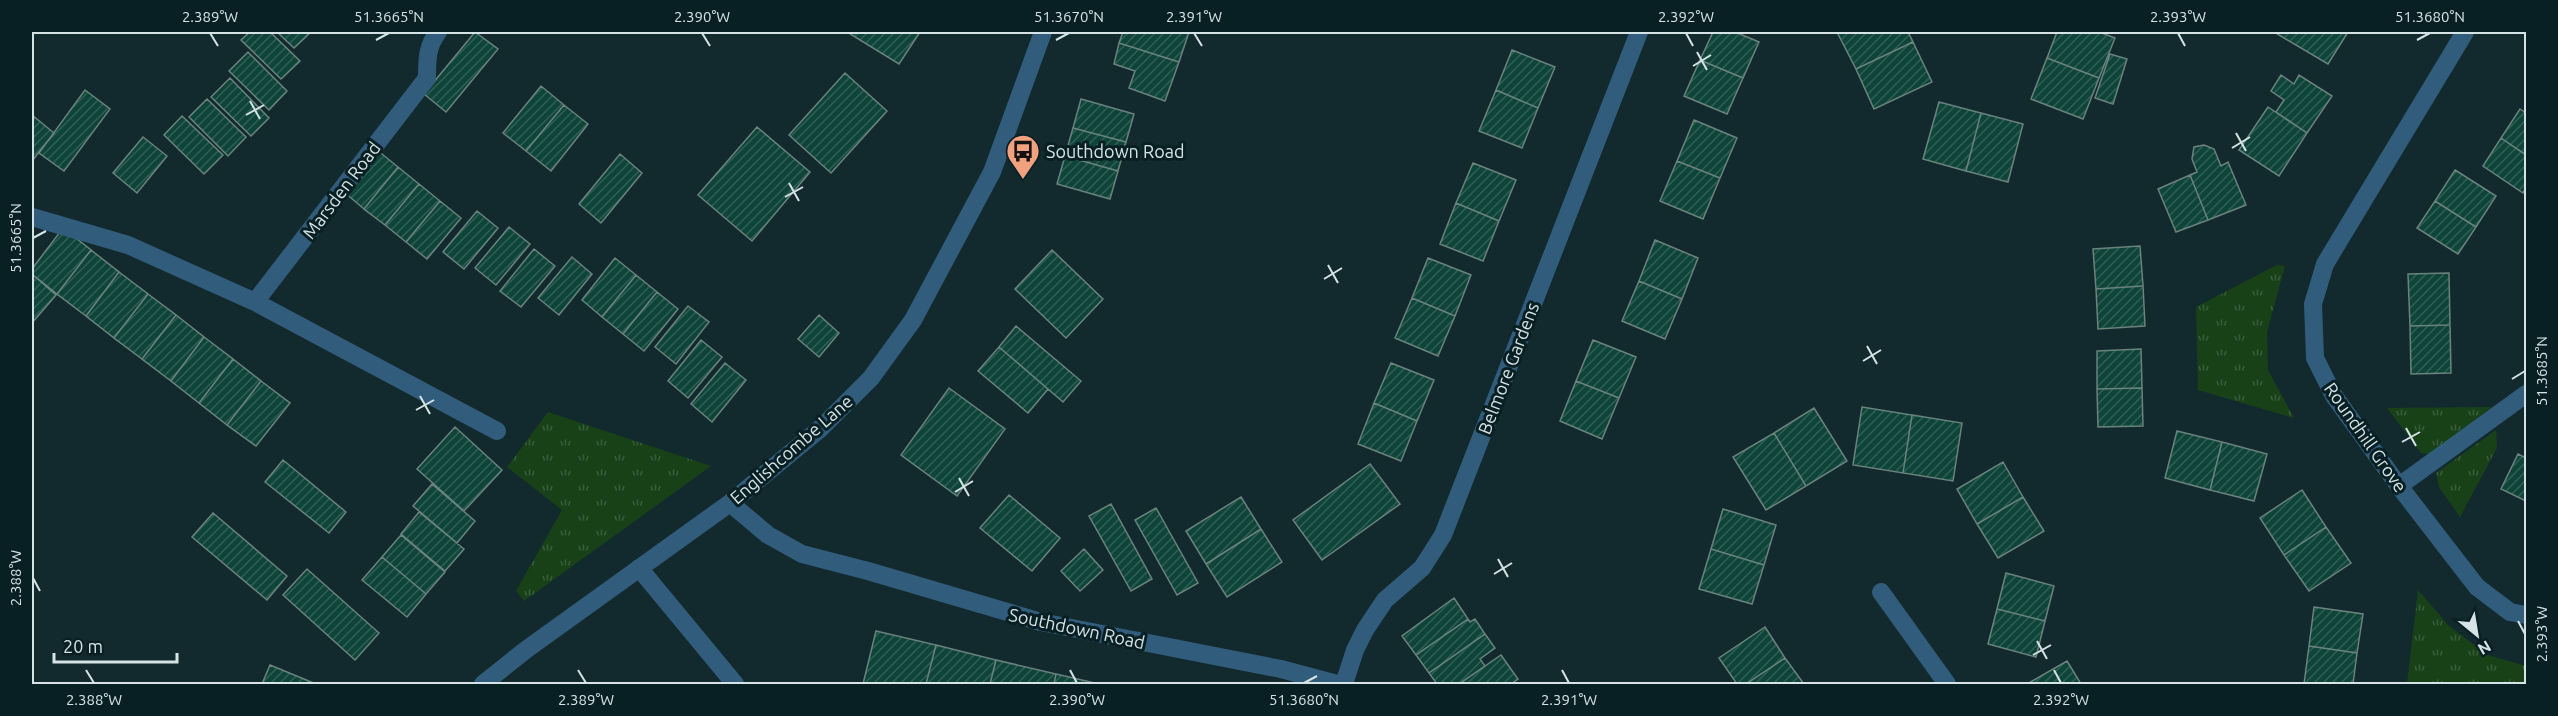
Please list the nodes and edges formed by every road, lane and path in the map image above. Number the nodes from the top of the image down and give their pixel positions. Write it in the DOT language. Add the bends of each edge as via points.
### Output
graph roads {
  1 [pos="438,32"];
  2 [pos="1043,32"];
  3 [pos="1639,32"];
  4 [pos="2465,32"];
  5 [pos="32,217"];
  6 [pos="255,302"];
  7 [pos="2526,394"];
  8 [pos="497,431"];
  9 [pos="2399,486"];
  10 [pos="730,503"];
  11 [pos="639,568"];
  12 [pos="1881,592"];
  13 [pos="2526,615"];
  14 [pos="483,684"];
  15 [pos="735,684"];
  16 [pos="1337,684"];
  17 [pos="1344,684"];
  18 [pos="1947,684"];
  1 -- 6 [label="street, Marsden Road" via="427,57 427,78"];
  2 -- 10 [label="street, Englishcombe Lane" via="992,172 913,320 871,378 821,428"];
  3 -- 17 [label="street, Belmore Gardens" via="1443,535 1422,568 1385,600 1365,630"];
  4 -- 9 [label="street, Roundhill Grove" via="2325,264 2313,303 2315,358 2334,396"];
  5 -- 6 [label="street" via="128,245"];
  6 -- 8 [label="street"];
  7 -- 9 [label="street"];
  9 -- 13 [label="street, Roundhill Grove" via="2477,587 2510,612"];
  10 -- 11 [label="street, Englishcombe Lane"];
  10 -- 16 [label="street, Southdown Road" via="768,535 802,555 1041,622 1281,669"];
  11 -- 14 [label="street, Englishcombe Lane"];
  11 -- 15 [label="street"];
  12 -- 18 [label="street"];
}
